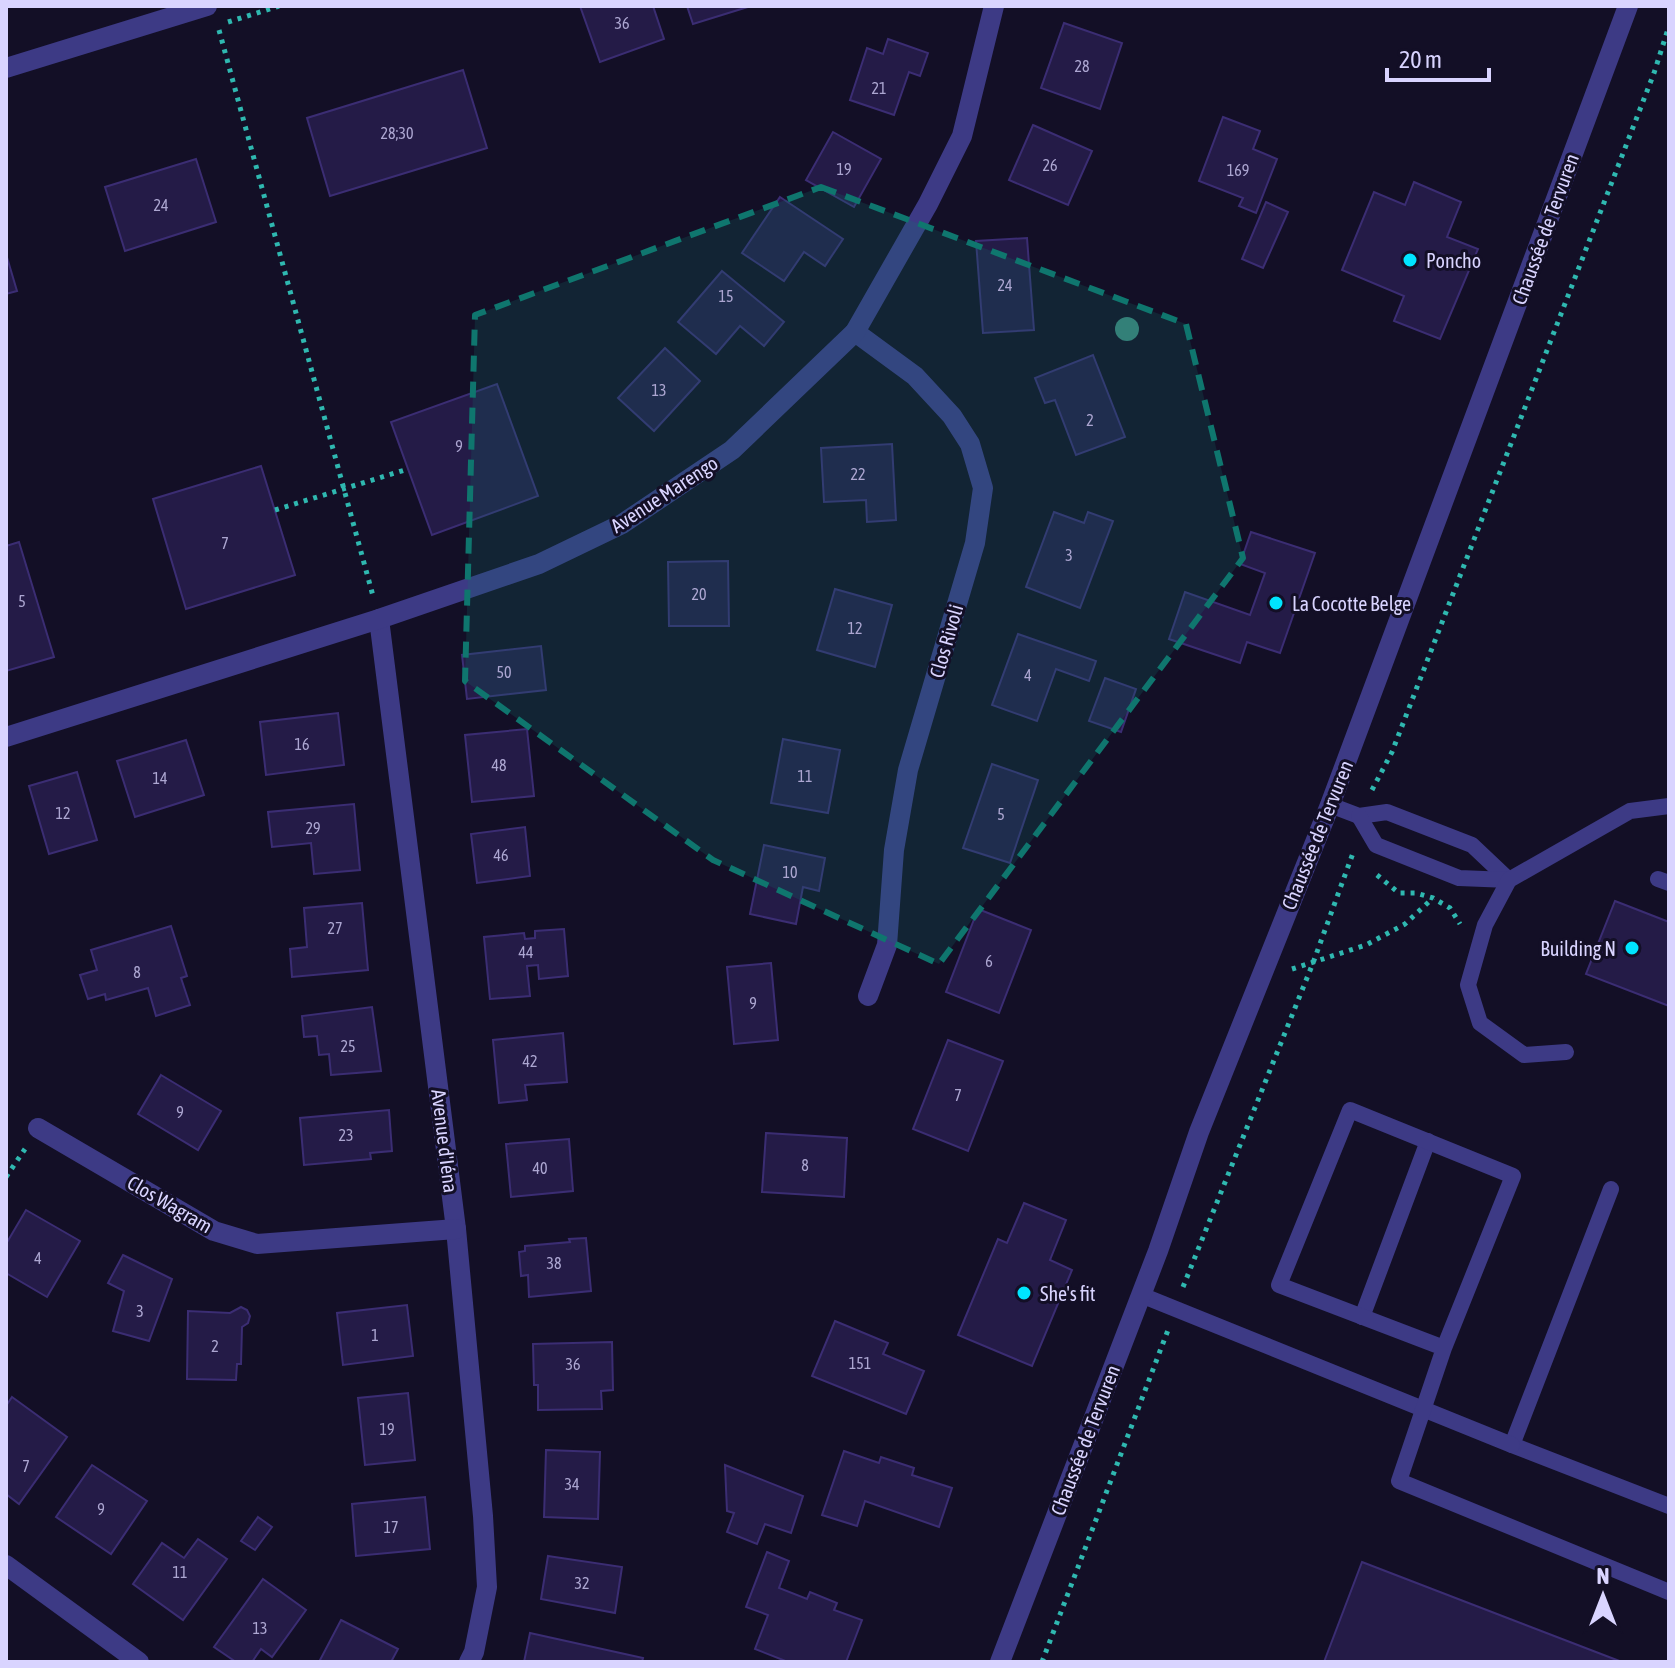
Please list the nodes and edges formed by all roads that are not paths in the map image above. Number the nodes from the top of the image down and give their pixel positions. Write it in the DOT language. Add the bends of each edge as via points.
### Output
graph roads {
  1 [pos="207,6"];
  2 [pos="994,6"];
  3 [pos="1628,6"];
  4 [pos="6,68"];
  5 [pos="855,332"];
  6 [pos="379,619"];
  7 [pos="6,737"];
  8 [pos="1330,805"];
  9 [pos="1669,806"];
  10 [pos="1359,816"];
  11 [pos="1509,880"];
  12 [pos="868,996"];
  13 [pos="1566,1052"];
  14 [pos="38,1128"];
  15 [pos="1428,1141"];
  16 [pos="1611,1189"];
  17 [pos="456,1229"];
  18 [pos="1141,1295"];
  19 [pos="1362,1317"];
  20 [pos="1444,1348"];
  21 [pos="1423,1410"];
  22 [pos="1512,1445"];
  23 [pos="1669,1506"];
  24 [pos="6,1565"];
  25 [pos="1669,1592"];
  26 [pos="139,1662"];
  27 [pos="469,1662"];
  28 [pos="1000,1662"];
  1 -- 4 [label="street"];
  2 -- 5 [label="street, Avenue Marengo" via="962,136"];
  3 -- 8 [label="street, Chaussée de Tervuren"];
  5 -- 6 [label="street, Avenue Marengo" via="732,450 622,524 539,564"];
  5 -- 12 [label="street, Clos Rivoli" via="915,376 952,416 970,444 983,488 975,543 908,770 894,850 887,945"];
  6 -- 7 [label="street, Avenue Marengo"];
  6 -- 17 [label="street, Avenue d'Iéna"];
  8 -- 10 [label="lane"];
  8 -- 18 [label="street, Chaussée de Tervuren" via="1199,1132"];
  9 -- 11 [label="lane" via="1630,811"];
  10 -- 11 [label="lane" via="1387,812 1472,845"];
  10 -- 11 [label="lane" via="1376,845 1459,878"];
  11 -- 13 [label="lane" via="1485,925 1468,985 1480,1023 1524,1055"];
  14 -- 17 [label="street, Clos Wagram" via="214,1231 257,1244"];
  15 -- 19 [label="lane"];
  15 -- 19 [label="lane" via="1350,1110 1279,1285"];
  15 -- 20 [label="lane" via="1513,1176"];
  16 -- 22 [label="lane"];
  17 -- 27 [label="street, Avenue d'Iéna" via="487,1587"];
  18 -- 21 [label="lane"];
  18 -- 28 [label="street, Chaussée de Tervuren"];
  19 -- 20 [label="lane"];
  20 -- 21 [label="lane"];
  21 -- 22 [label="lane"];
  21 -- 25 [label="lane" via="1399,1481"];
  22 -- 23 [label="lane"];
  24 -- 26 [label="street"];
}
